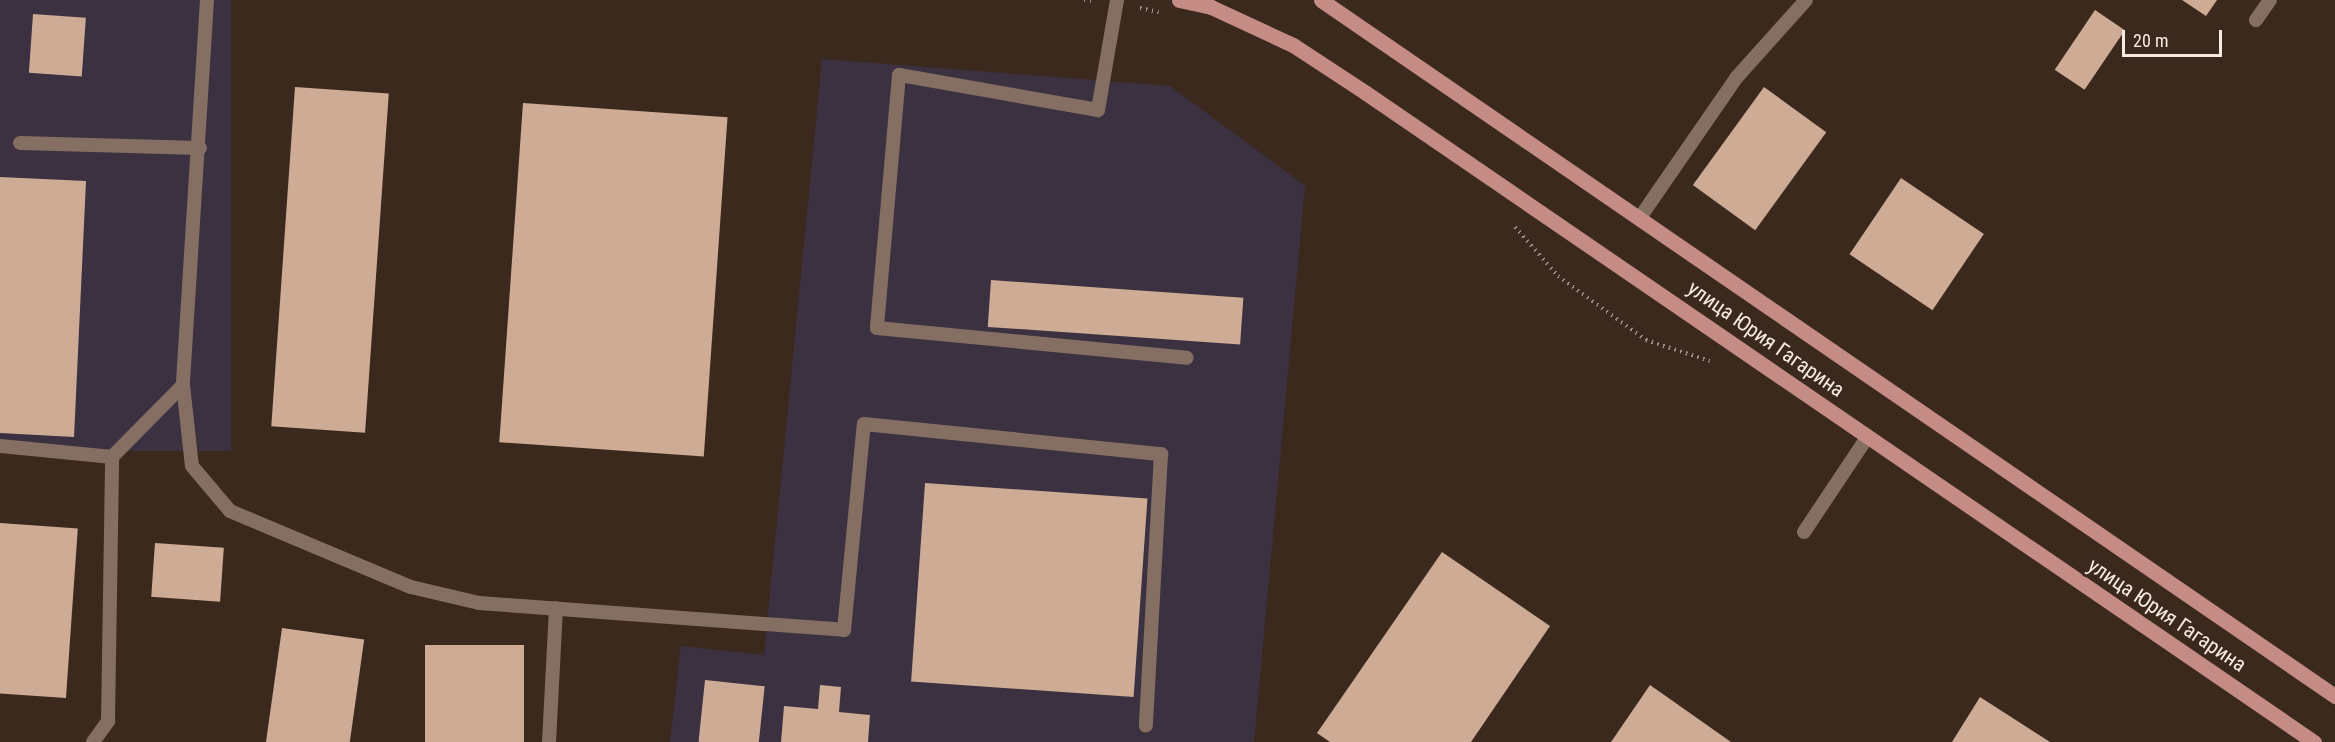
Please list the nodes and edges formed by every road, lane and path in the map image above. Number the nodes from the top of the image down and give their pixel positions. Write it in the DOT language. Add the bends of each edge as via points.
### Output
graph roads {
  1 [pos="207,0"];
  2 [pos="1117,0"];
  3 [pos="1179,0"];
  4 [pos="1321,0"];
  5 [pos="1806,0"];
  6 [pos="2270,0"];
  7 [pos="2256,20"];
  8 [pos="21,143"];
  9 [pos="200,148"];
  10 [pos="1641,216"];
  11 [pos="1187,358"];
  12 [pos="183,385"];
  13 [pos="1868,436"];
  14 [pos="0,446"];
  15 [pos="112,457"];
  16 [pos="1804,532"];
  17 [pos="556,608"];
  18 [pos="2335,696"];
  19 [pos="1146,726"];
  20 [pos="93,742"];
  21 [pos="549,742"];
  22 [pos="2314,742"];
  1 -- 9 [label="lane"];
  2 -- 11 [label="lane" via="1098,110 899,75 877,328"];
  3 -- 13 [label="main road, улица Юрия Гагарина" via="1211,7 1293,45"];
  4 -- 10 [label="main road, улица Юрия Гагарина"];
  5 -- 10 [label="lane" via="1737,77"];
  6 -- 7 [label="lane"];
  8 -- 9 [label="lane"];
  9 -- 12 [label="lane"];
  10 -- 18 [label="main road, улица Юрия Гагарина"];
  12 -- 15 [label="lane"];
  12 -- 17 [label="lane" via="192,465 230,511 411,587 479,603"];
  13 -- 16 [label="lane"];
  13 -- 22 [label="main road, улица Юрия Гагарина"];
  14 -- 15 [label="lane"];
  15 -- 20 [label="lane" via="108,721"];
  17 -- 19 [label="lane" via="844,630 864,424 1161,454"];
  17 -- 21 [label="lane"];
}
